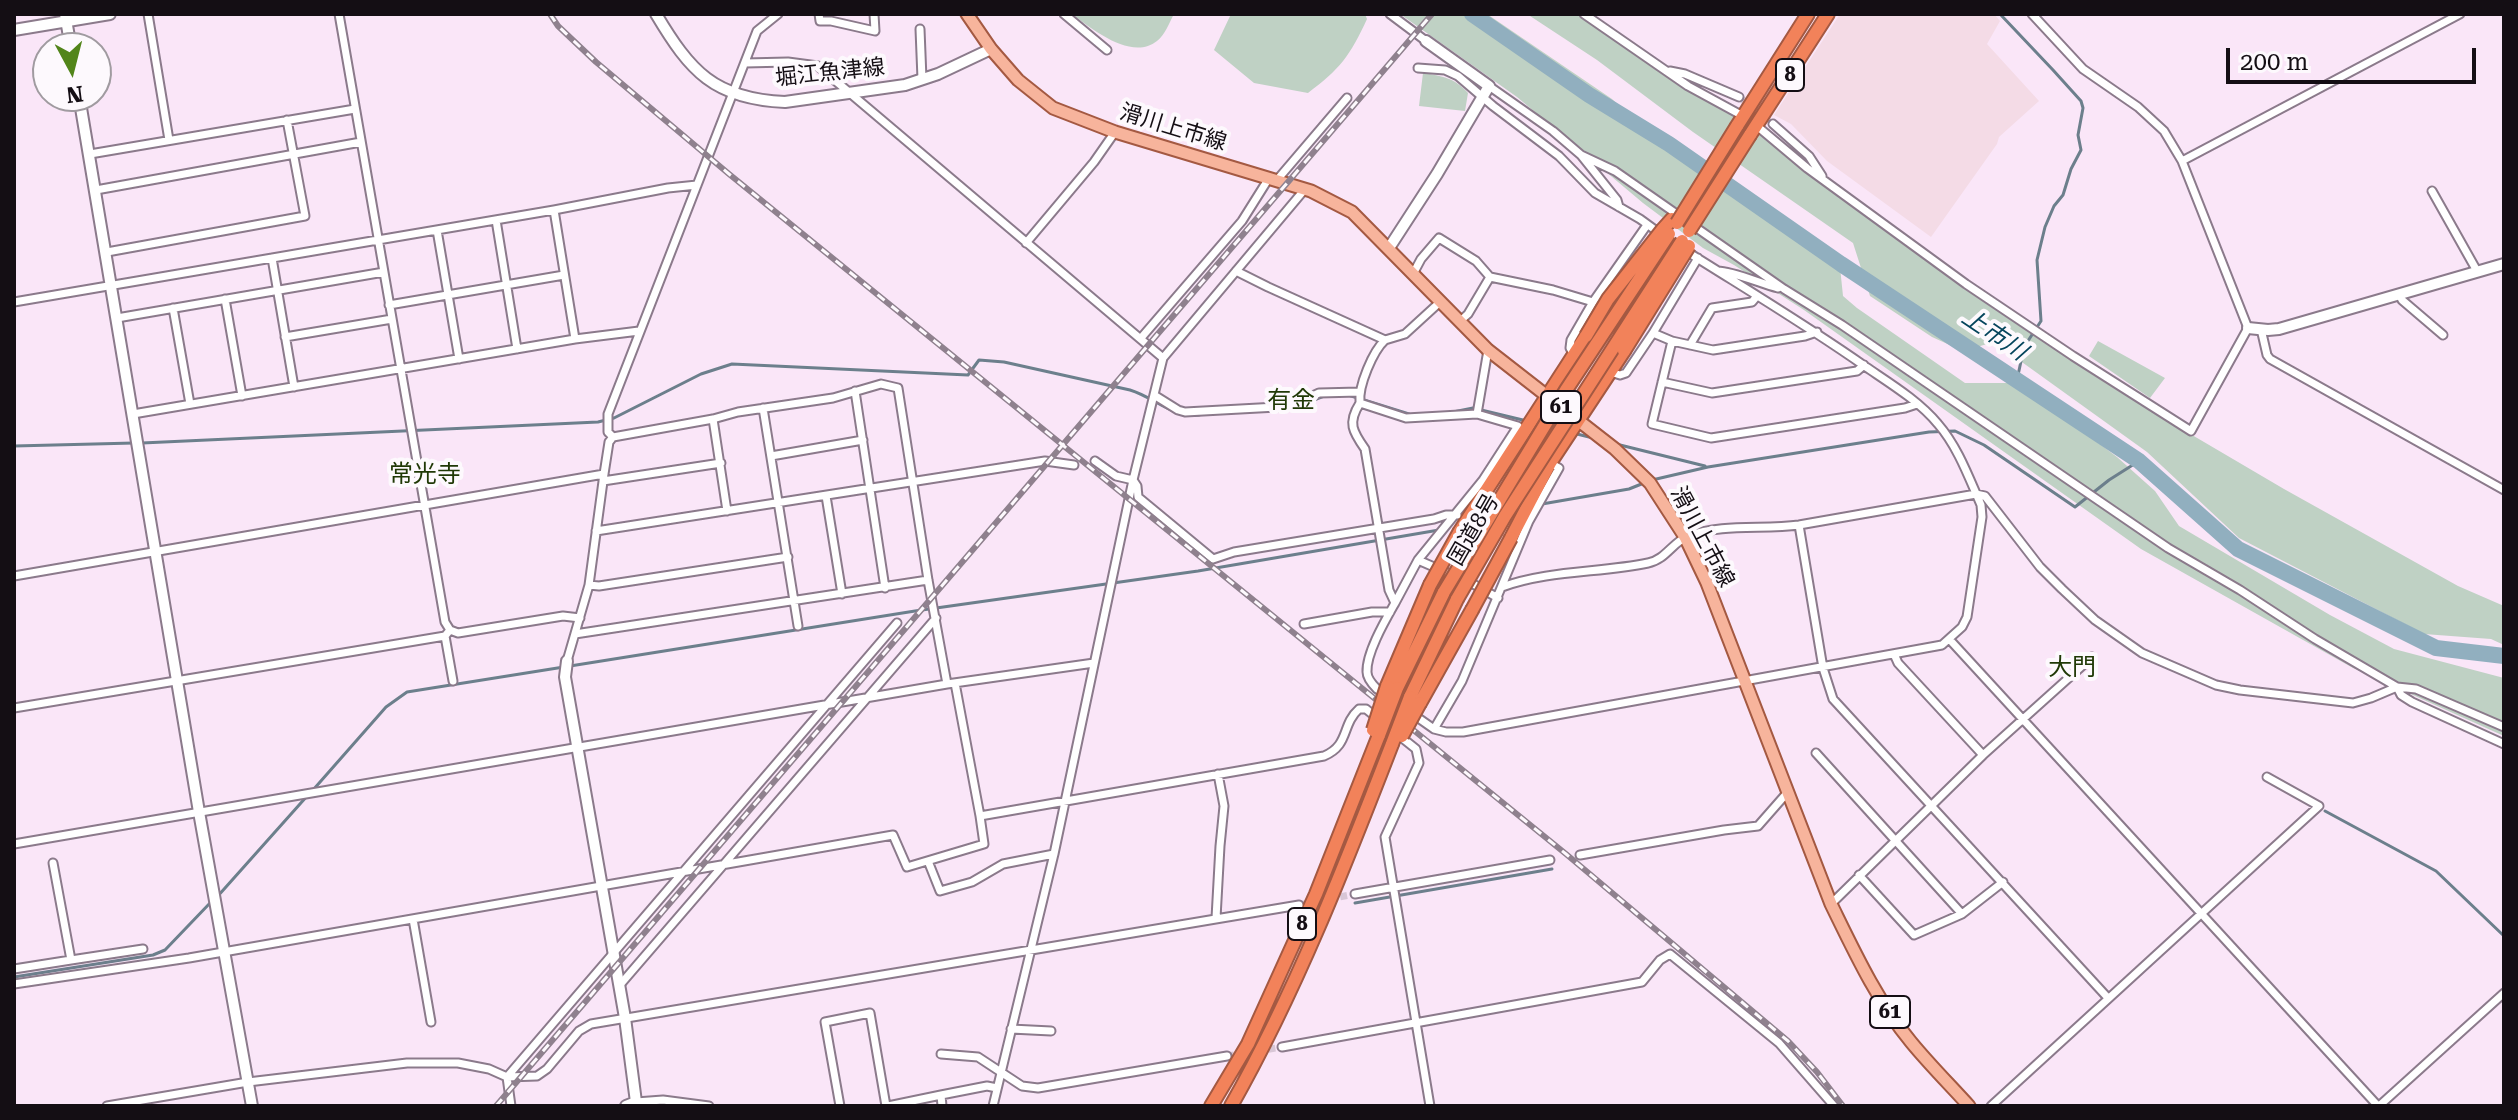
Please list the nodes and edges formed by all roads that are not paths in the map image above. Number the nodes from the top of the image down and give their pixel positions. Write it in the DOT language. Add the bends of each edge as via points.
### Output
graph roads {
  1 [pos="110,14"];
  2 [pos="148,14"];
  3 [pos="339,14"];
  4 [pos="656,14"];
  5 [pos="778,14"];
  6 [pos="819,14"];
  7 [pos="874,14"];
  8 [pos="967,14"];
  9 [pos="1064,14"];
  10 [pos="1390,14"];
  11 [pos="1584,14"];
  12 [pos="1808,14"];
  13 [pos="1828,14"];
  14 [pos="2032,14"];
  15 [pos="2460,14"];
  16 [pos="66,18"];
  17 [pos="920,29"];
  18 [pos="14,30"];
  19 [pos="1426,41"];
  20 [pos="991,49"];
  21 [pos="1107,50"];
  22 [pos="745,63"];
  23 [pos="1418,68"];
  24 [pos="1664,69"];
  25 [pos="922,79"];
  26 [pos="1486,91"];
  27 [pos="733,93"];
  28 [pos="851,94"];
  29 [pos="1739,97"];
  30 [pos="1347,98"];
  31 [pos="355,109"];
  32 [pos="82,112"];
  33 [pos="287,120"];
  34 [pos="1740,121"];
  35 [pos="1773,124"];
  36 [pos="1754,130"];
  37 [pos="1115,132"];
  38 [pos="169,140"];
  39 [pos="361,142"];
  40 [pos="90,154"];
  41 [pos="294,154"];
  42 [pos="1581,155"];
  43 [pos="2182,161"];
  44 [pos="1823,178"];
  45 [pos="1273,179"];
  46 [pos="697,185"];
  47 [pos="1305,189"];
  48 [pos="96,190"];
  49 [pos="2432,191"];
  50 [pos="1619,207"];
  51 [pos="554,210"];
  52 [pos="496,220"];
  53 [pos="1647,225"];
  54 [pos="1670,226"];
  55 [pos="437,230"];
  56 [pos="1689,238"];
  57 [pos="378,240"];
  58 [pos="1026,243"];
  59 [pos="1389,248"];
  60 [pos="107,252"];
  61 [pos="272,258"];
  62 [pos="1698,258"];
  63 [pos="2504,264"];
  64 [pos="1236,271"];
  65 [pos="1716,271"];
  66 [pos="2477,271"];
  67 [pos="384,272"];
  68 [pos="1413,274"];
  69 [pos="564,275"];
  70 [pos="1490,277"];
  71 [pos="111,284"];
  72 [pos="507,285"];
  73 [pos="1784,289"];
  74 [pos="277,290"];
  75 [pos="2399,294"];
  76 [pos="449,295"];
  77 [pos="1757,296"];
  78 [pos="225,299"];
  79 [pos="14,302"];
  80 [pos="1440,302"];
  81 [pos="1593,302"];
  82 [pos="389,305"];
  83 [pos="173,308"];
  84 [pos="117,318"];
  85 [pos="392,319"];
  86 [pos="1459,322"];
  87 [pos="2248,328"];
  88 [pos="2261,329"];
  89 [pos="639,331"];
  90 [pos="1817,332"];
  91 [pos="1653,333"];
  92 [pos="2443,335"];
  93 [pos="285,337"];
  94 [pos="1141,338"];
  95 [pos="575,339"];
  96 [pos="1385,340"];
  97 [pos="1672,341"];
  98 [pos="1690,345"];
  99 [pos="517,349"];
  100 [pos="1488,350"];
  101 [pos="1574,355"];
  102 [pos="1163,358"];
  103 [pos="459,359"];
  104 [pos="1864,365"];
  105 [pos="400,369"];
  106 [pos="1610,372"];
  107 [pos="1662,382"];
  108 [pos="294,387"];
  109 [pos="855,391"];
  110 [pos="1359,392"];
  111 [pos="1154,395"];
  112 [pos="242,396"];
  113 [pos="1547,397"];
  114 [pos="1360,403"];
  115 [pos="190,404"];
  116 [pos="1917,404"];
  117 [pos="763,408"];
  118 [pos="133,414"];
  119 [pos="1477,414"];
  120 [pos="713,419"];
  121 [pos="1578,419"];
  122 [pos="613,437"];
  123 [pos="1515,438"];
  124 [pos="863,440"];
  125 [pos="771,456"];
  126 [pos="1095,461"];
  127 [pos="721,463"];
  128 [pos="1550,463"];
  129 [pos="1074,465"];
  130 [pos="604,477"];
  131 [pos="1133,480"];
  132 [pos="913,482"];
  133 [pos="870,489"];
  134 [pos="2504,490"];
  135 [pos="1976,494"];
  136 [pos="826,496"];
  137 [pos="779,503"];
  138 [pos="424,504"];
  139 [pos="727,511"];
  140 [pos="1457,515"];
  141 [pos="1799,525"];
  142 [pos="1378,528"];
  143 [pos="596,531"];
  144 [pos="1685,537"];
  145 [pos="156,550"];
  146 [pos="788,557"];
  147 [pos="1418,560"];
  148 [pos="14,576"];
  149 [pos="928,580"];
  150 [pos="589,585"];
  151 [pos="1502,587"];
  152 [pos="885,588"];
  153 [pos="842,594"];
  154 [pos="1498,598"];
  155 [pos="795,602"];
  156 [pos="1395,603"];
  157 [pos="1390,612"];
  158 [pos="580,618"];
  159 [pos="936,618"];
  160 [pos="897,623"];
  161 [pos="1304,624"];
  162 [pos="798,626"];
  163 [pos="447,633"];
  164 [pos="575,634"];
  165 [pos="1950,640"];
  166 [pos="1894,654"];
  167 [pos="2092,657"];
  168 [pos="567,661"];
  169 [pos="1094,663"];
  170 [pos="1823,668"];
  171 [pos="178,681"];
  172 [pos="453,681"];
  173 [pos="1744,682"];
  174 [pos="951,684"];
  175 [pos="1392,687"];
  176 [pos="2397,687"];
  177 [pos="866,698"];
  178 [pos="1415,700"];
  179 [pos="828,705"];
  180 [pos="14,708"];
  181 [pos="2023,720"];
  182 [pos="2504,727"];
  183 [pos="1434,729"];
  184 [pos="2504,744"];
  185 [pos="578,747"];
  186 [pos="1816,753"];
  187 [pos="1983,755"];
  188 [pos="1218,774"];
  189 [pos="2267,777"];
  190 [pos="1787,793"];
  191 [pos="1064,801"];
  192 [pos="1933,804"];
  193 [pos="199,812"];
  194 [pos="980,816"];
  195 [pos="1894,841"];
  196 [pos="14,844"];
  197 [pos="1054,854"];
  198 [pos="1580,855"];
  199 [pos="1550,860"];
  200 [pos="928,861"];
  201 [pos="53,863"];
  202 [pos="723,866"];
  203 [pos="683,873"];
  204 [pos="1859,875"];
  205 [pos="2003,882"];
  206 [pos="602,887"];
  207 [pos="1392,888"];
  208 [pos="1355,894"];
  209 [pos="1831,904"];
  210 [pos="1299,905"];
  211 [pos="1962,914"];
  212 [pos="2201,914"];
  213 [pos="1216,918"];
  214 [pos="413,919"];
  215 [pos="143,949"];
  216 [pos="1030,950"];
  217 [pos="224,951"];
  218 [pos="613,951"];
  219 [pos="101,955"];
  220 [pos="71,960"];
  221 [pos="14,969"];
  222 [pos="103,971"];
  223 [pos="14,984"];
  224 [pos="619,986"];
  225 [pos="2504,993"];
  226 [pos="2108,998"];
  227 [pos="625,1018"];
  228 [pos="1416,1021"];
  229 [pos="431,1022"];
  230 [pos="1011,1029"];
  231 [pos="1051,1031"];
  232 [pos="1282,1047"];
  233 [pos="941,1054"];
  234 [pos="1227,1056"];
  235 [pos="1001,1073"];
  236 [pos="507,1077"];
  237 [pos="248,1082"];
  238 [pos="997,1088"];
  239 [pos="941,1095"];
  240 [pos="631,1104"];
  241 [pos="107,1106"];
  242 [pos="252,1106"];
  243 [pos="511,1106"];
  244 [pos="709,1106"];
  245 [pos="840,1106"];
  246 [pos="887,1106"];
  247 [pos="942,1106"];
  248 [pos="993,1106"];
  249 [pos="1211,1106"];
  250 [pos="1231,1106"];
  251 [pos="1430,1106"];
  252 [pos="1834,1106"];
  253 [pos="1969,1106"];
  254 [pos="1991,1106"];
  255 [pos="2379,1106"];
  1 -- 16 [label="street"];
  2 -- 38 [label="street"];
  3 -- 31 [label="street"];
  4 -- 27 [label="street, 堀江魚津線" via="697,73"];
  5 -- 22 [label="street" via="757,31"];
  6 -- 7 [label="street" via="820,21 875,31"];
  8 -- 20 [label="main road, 滑川上市線 / 61"];
  9 -- 21 [label="street"];
  10 -- 19 [label="street"];
  11 -- 24 [label="street"];
  12 -- 34 [label="highway, 8"];
  13 -- 36 [label="highway, 8"];
  14 -- 43 [label="street" via="2083,69 2164,131"];
  15 -- 43 [label="street"];
  16 -- 18 [label="street"];
  17 -- 25 [label="street"];
  19 -- 26 [label="street"];
  20 -- 25 [label="street, 堀江魚津線"];
  20 -- 37 [label="main road, 滑川上市線 / 61" via="1037,97"];
  22 -- 27 [label="street"];
  22 -- 28 [label="street" via="818,66"];
  23 -- 26 [label="street" via="1445,70"];
  24 -- 29 [label="street"];
  24 -- 34 [label="street"];
  25 -- 28 [label="street, 堀江魚津線"];
  26 -- 42 [label="street" via="1553,131"];
  26 -- 50 [label="street" via="1493,106 1559,156 1595,193"];
  26 -- 59 [label="street"];
  27 -- 28 [label="street, 堀江魚津線" via="785,102"];
  27 -- 46 [label="street"];
  28 -- 58 [label="street"];
  30 -- 45 [label="street"];
  31 -- 33 [label="street"];
  31 -- 39 [label="street"];
  32 -- 40 [label="street"];
  33 -- 38 [label="street"];
  33 -- 41 [label="street"];
  34 -- 54 [label="highway, 8, bridge"];
  35 -- 44 [label="street" via="1809,156"];
  36 -- 44 [label="street"];
  36 -- 56 [label="highway, 8, bridge"];
  37 -- 45 [label="main road, 滑川上市線 / 61"];
  37 -- 58 [label="street"];
  38 -- 40 [label="street"];
  39 -- 41 [label="street"];
  39 -- 57 [label="street"];
  40 -- 48 [label="street"];
  41 -- 48 [label="street"];
  41 -- 60 [label="street" via="305,216"];
  42 -- 50 [label="street"];
  42 -- 73 [label="street" via="1615,171"];
  43 -- 87 [label="street"];
  44 -- 87 [label="street" via="1966,284 2191,431"];
  45 -- 47 [label="main road, 滑川上市線 / 61"];
  45 -- 94 [label="street"];
  46 -- 51 [label="street"];
  46 -- 89 [label="street"];
  47 -- 59 [label="main road, 滑川上市線 / 61" via="1352,212"];
  47 -- 64 [label="street"];
  48 -- 60 [label="street"];
  49 -- 66 [label="street"];
  50 -- 53 [label="street"];
  51 -- 52 [label="street"];
  51 -- 69 [label="street"];
  52 -- 55 [label="street"];
  52 -- 72 [label="street"];
  53 -- 62 [label="street"];
  53 -- 81 [label="street"];
  54 -- 101 [label="highway, 8, bridge" via="1616,289"];
  54 -- 175 [label="highway, 国道8号 / 8, bridge" via="1444,592"];
  55 -- 57 [label="street"];
  55 -- 76 [label="street"];
  56 -- 106 [label="highway, 8, bridge"];
  56 -- 178 [label="highway, 国道8号 / 8, bridge" via="1505,516 1457,599"];
  57 -- 61 [label="street"];
  57 -- 67 [label="street"];
  58 -- 94 [label="street"];
  59 -- 68 [label="main road, 滑川上市線 / 61"];
  60 -- 71 [label="street"];
  61 -- 71 [label="street"];
  61 -- 74 [label="street"];
  62 -- 65 [label="street"];
  62 -- 91 [label="street"];
  63 -- 66 [label="street"];
  64 -- 96 [label="street"];
  64 -- 102 [label="street"];
  65 -- 73 [label="street"];
  65 -- 77 [label="street"];
  66 -- 75 [label="street"];
  67 -- 74 [label="street"];
  67 -- 82 [label="street"];
  68 -- 70 [label="street" via="1439,238 1476,261"];
  68 -- 80 [label="main road, 滑川上市線 / 61"];
  69 -- 72 [label="street"];
  69 -- 95 [label="street"];
  70 -- 81 [label="street"];
  70 -- 86 [label="street"];
  71 -- 79 [label="street"];
  71 -- 84 [label="street"];
  72 -- 76 [label="street"];
  72 -- 99 [label="street"];
  73 -- 176 [label="street" via="2168,548"];
  74 -- 78 [label="street"];
  74 -- 93 [label="street"];
  75 -- 88 [label="street" via="2279,329"];
  75 -- 92 [label="street"];
  76 -- 82 [label="street"];
  76 -- 103 [label="street"];
  77 -- 90 [label="street"];
  77 -- 98 [label="street" via="1752,302 1712,308"];
  78 -- 83 [label="street"];
  78 -- 112 [label="street"];
  80 -- 86 [label="main road, 滑川上市線 / 61"];
  80 -- 96 [label="street" via="1405,334"];
  81 -- 101 [label="street" via="1571,340"];
  82 -- 85 [label="street"];
  83 -- 84 [label="street"];
  83 -- 115 [label="street"];
  84 -- 118 [label="street"];
  85 -- 93 [label="street"];
  85 -- 105 [label="street"];
  86 -- 100 [label="main road, 滑川上市線 / 61"];
  87 -- 88 [label="street"];
  88 -- 134 [label="street" via="2270,359"];
  89 -- 95 [label="street"];
  89 -- 122 [label="street" via="608,414"];
  90 -- 98 [label="street" via="1713,350"];
  90 -- 104 [label="street"];
  91 -- 97 [label="street"];
  91 -- 106 [label="street" via="1626,373"];
  93 -- 108 [label="street"];
  94 -- 102 [label="street"];
  95 -- 99 [label="street"];
  96 -- 110 [label="street" via="1374,352"];
  97 -- 98 [label="street"];
  97 -- 107 [label="street"];
  99 -- 103 [label="street"];
  100 -- 113 [label="main road, 滑川上市線 / 61"];
  100 -- 119 [label="street"];
  101 -- 113 [label="highway, 8"];
  102 -- 111 [label="street"];
  103 -- 105 [label="street"];
  104 -- 107 [label="street" via="1857,371 1712,393"];
  104 -- 116 [label="street"];
  105 -- 108 [label="street"];
  105 -- 138 [label="street"];
  106 -- 121 [label="highway, 8"];
  107 -- 116 [label="street" via="1652,424 1711,438"];
  108 -- 112 [label="street"];
  109 -- 117 [label="street"];
  109 -- 124 [label="street"];
  109 -- 132 [label="street" via="881,384 898,388"];
  110 -- 111 [label="street" via="1319,393 1277,407 1185,412"];
  110 -- 114 [label="street"];
  111 -- 131 [label="street"];
  112 -- 115 [label="street"];
  113 -- 121 [label="main road, 滑川上市線 / 61"];
  113 -- 123 [label="highway, 8"];
  114 -- 119 [label="street" via="1406,418"];
  114 -- 142 [label="street" via="1353,433 1365,449"];
  115 -- 118 [label="street"];
  116 -- 135 [label="street" via="1949,439"];
  117 -- 120 [label="street"];
  117 -- 125 [label="street"];
  118 -- 145 [label="street"];
  119 -- 123 [label="street" via="1518,426"];
  120 -- 122 [label="street"];
  120 -- 127 [label="street"];
  121 -- 128 [label="highway, 8"];
  121 -- 144 [label="main road, 滑川上市線 / 61" via="1650,483"];
  122 -- 130 [label="street"];
  123 -- 140 [label="street"];
  123 -- 175 [label="highway, 8, bridge" via="1430,585"];
  124 -- 125 [label="street"];
  124 -- 133 [label="street"];
  125 -- 137 [label="street"];
  126 -- 131 [label="street" via="1116,476"];
  127 -- 130 [label="street"];
  127 -- 139 [label="street"];
  128 -- 151 [label="street" via="1559,468 1529,521"];
  128 -- 178 [label="highway, 8, bridge" via="1472,610"];
  129 -- 132 [label="street" via="1045,461"];
  130 -- 138 [label="street"];
  130 -- 143 [label="street"];
  131 -- 142 [label="street" via="1138,497 1213,559"];
  131 -- 169 [label="street"];
  132 -- 133 [label="street"];
  132 -- 149 [label="street"];
  133 -- 136 [label="street"];
  133 -- 152 [label="street"];
  135 -- 141 [label="street"];
  135 -- 165 [label="street" via="1982,517 1970,606"];
  135 -- 176 [label="street" via="1990,501 2062,589 2142,653 2240,690 2353,703"];
  136 -- 137 [label="street"];
  136 -- 153 [label="street"];
  137 -- 139 [label="street"];
  137 -- 146 [label="street"];
  138 -- 145 [label="street"];
  138 -- 163 [label="street"];
  139 -- 143 [label="street"];
  140 -- 142 [label="street"];
  140 -- 147 [label="street"];
  141 -- 144 [label="street" via="1712,530"];
  141 -- 170 [label="street"];
  142 -- 156 [label="street"];
  143 -- 150 [label="street"];
  144 -- 151 [label="street" via="1651,563 1524,579"];
  144 -- 173 [label="main road, 滑川上市線 / 61"];
  145 -- 148 [label="street"];
  145 -- 171 [label="street"];
  146 -- 150 [label="street"];
  146 -- 155 [label="street"];
  147 -- 154 [label="street"];
  147 -- 156 [label="street"];
  149 -- 152 [label="street"];
  149 -- 159 [label="street"];
  150 -- 158 [label="street"];
  151 -- 154 [label="street"];
  152 -- 153 [label="street"];
  153 -- 155 [label="street"];
  154 -- 183 [label="street" via="1462,681"];
  155 -- 162 [label="street"];
  155 -- 164 [label="street"];
  156 -- 157 [label="street"];
  157 -- 161 [label="street"];
  157 -- 183 [label="street" via="1370,654 1370,682"];
  158 -- 163 [label="street"];
  158 -- 164 [label="street"];
  159 -- 174 [label="street"];
  159 -- 177 [label="street"];
  160 -- 179 [label="street"];
  163 -- 171 [label="street"];
  163 -- 172 [label="street"];
  164 -- 168 [label="street"];
  165 -- 166 [label="street"];
  165 -- 181 [label="street"];
  166 -- 170 [label="street"];
  166 -- 187 [label="street"];
  167 -- 181 [label="street"];
  168 -- 185 [label="street" via="565,677"];
  169 -- 174 [label="street"];
  169 -- 191 [label="street"];
  170 -- 173 [label="street"];
  170 -- 192 [label="street" via="1833,699"];
  171 -- 180 [label="street"];
  171 -- 193 [label="street"];
  173 -- 183 [label="street" via="1463,732"];
  173 -- 190 [label="main road, 滑川上市線 / 61"];
  174 -- 177 [label="street"];
  174 -- 194 [label="street"];
  175 -- 249 [label="highway, 国道8号 / 8, bridge" via="1316,894 1248,1044"];
  176 -- 182 [label="street" via="2416,689"];
  176 -- 184 [label="street" via="2412,702"];
  177 -- 179 [label="street"];
  177 -- 202 [label="street"];
  178 -- 250 [label="highway, 8, bridge" via="1266,1045"];
  179 -- 185 [label="street"];
  179 -- 203 [label="street"];
  181 -- 187 [label="street"];
  181 -- 212 [label="street"];
  185 -- 193 [label="street"];
  185 -- 206 [label="street"];
  186 -- 195 [label="street"];
  187 -- 192 [label="street"];
  188 -- 191 [label="street"];
  188 -- 207 [label="street" via="1324,756 1342,743 1351,716 1366,709 1416,749 1419,763 1385,837"];
  188 -- 213 [label="street" via="1224,806"];
  189 -- 212 [label="street" via="2319,806"];
  190 -- 198 [label="street" via="1758,826"];
  190 -- 209 [label="main road, 滑川上市線 / 61"];
  191 -- 194 [label="street"];
  191 -- 197 [label="street"];
  192 -- 195 [label="street"];
  192 -- 205 [label="street"];
  193 -- 196 [label="street"];
  193 -- 217 [label="street"];
  194 -- 200 [label="street" via="984,844"];
  195 -- 204 [label="street"];
  195 -- 211 [label="street"];
  197 -- 200 [label="street" via="1003,864 972,882 940,891"];
  197 -- 216 [label="street"];
  199 -- 207 [label="street"];
  200 -- 202 [label="street" via="907,867 893,835"];
  201 -- 220 [label="street"];
  202 -- 203 [label="street"];
  202 -- 224 [label="street"];
  203 -- 206 [label="street"];
  203 -- 218 [label="street"];
  204 -- 209 [label="street"];
  204 -- 211 [label="street" via="1914,935"];
  205 -- 211 [label="street"];
  205 -- 226 [label="street"];
  206 -- 214 [label="street"];
  206 -- 218 [label="street"];
  207 -- 208 [label="street"];
  207 -- 228 [label="street"];
  209 -- 253 [label="main road, 滑川上市線 / 61" via="1900,1027"];
  210 -- 213 [label="street"];
  212 -- 226 [label="street"];
  212 -- 255 [label="street"];
  213 -- 216 [label="street"];
  214 -- 217 [label="street"];
  214 -- 229 [label="street"];
  215 -- 219 [label="street"];
  216 -- 227 [label="street"];
  216 -- 230 [label="street"];
  217 -- 222 [label="street"];
  217 -- 237 [label="street"];
  218 -- 224 [label="street"];
  218 -- 236 [label="street"];
  219 -- 220 [label="street"];
  219 -- 222 [label="street"];
  220 -- 221 [label="street"];
  222 -- 223 [label="street"];
  224 -- 227 [label="street"];
  225 -- 255 [label="street"];
  226 -- 254 [label="street"];
  227 -- 236 [label="street" via="579,1031 537,1076"];
  227 -- 240 [label="street"];
  228 -- 232 [label="street"];
  228 -- 251 [label="street"];
  228 -- 252 [label="street" via="1642,982 1670,954 1779,1043"];
  230 -- 231 [label="street"];
  230 -- 235 [label="street"];
  233 -- 235 [label="street" via="978,1057"];
  234 -- 235 [label="street" via="1038,1088 1022,1086"];
  235 -- 238 [label="street"];
  236 -- 237 [label="street" via="458,1063 407,1063"];
  236 -- 243 [label="street"];
  237 -- 241 [label="street"];
  237 -- 242 [label="street"];
  238 -- 239 [label="street"];
  238 -- 248 [label="street"];
  239 -- 246 [label="street"];
  239 -- 247 [label="street"];
  240 -- 244 [label="street" via="663,1100"];
  245 -- 246 [label="street" via="825,1022 870,1013"];
}
